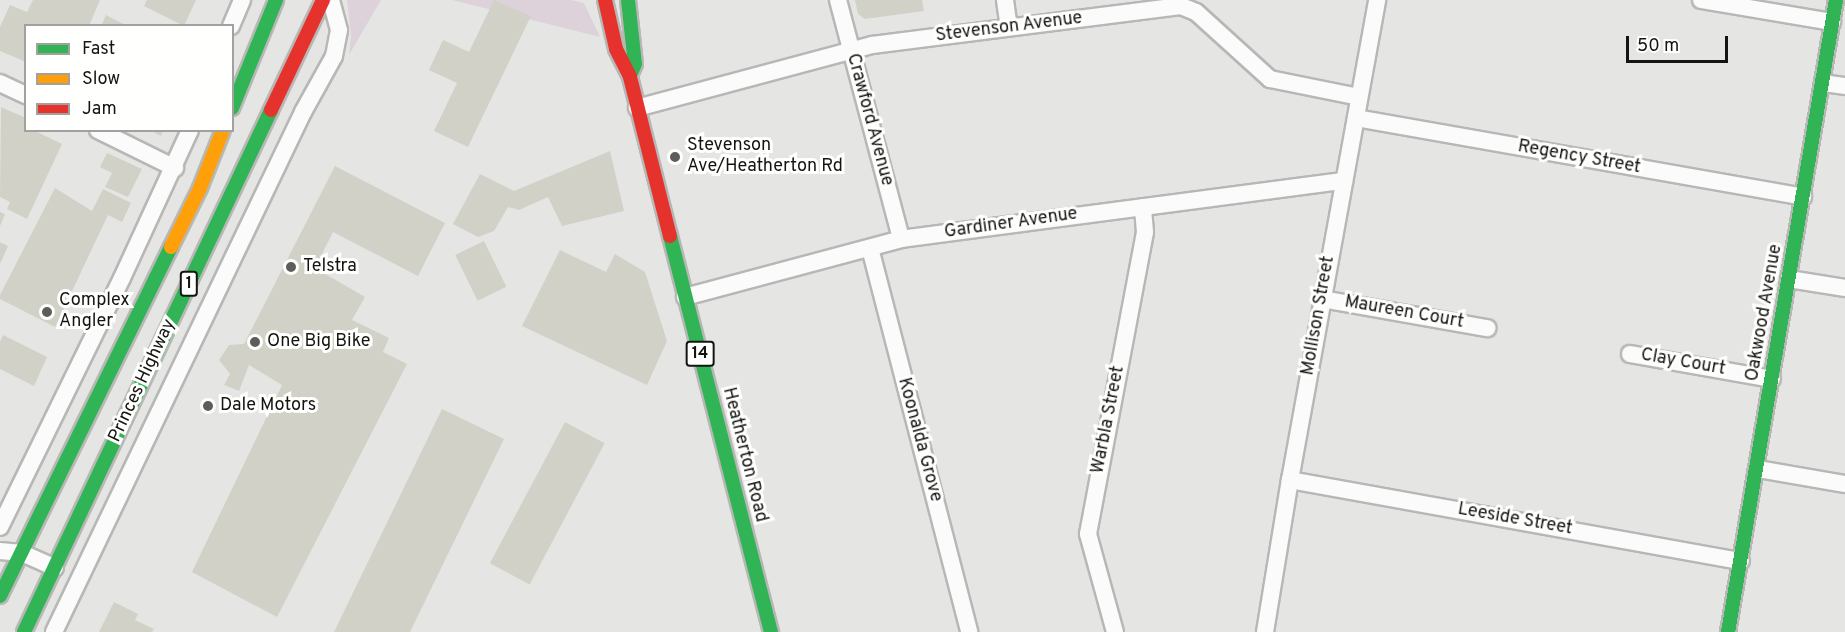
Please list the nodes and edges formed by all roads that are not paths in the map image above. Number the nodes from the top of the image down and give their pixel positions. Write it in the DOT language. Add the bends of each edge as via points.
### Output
graph roads {
  1 [pos="242,0"];
  2 [pos="276,0"];
  3 [pos="323,0"];
  4 [pos="331,0"];
  5 [pos="605,0"];
  6 [pos="628,0"];
  7 [pos="838,0"];
  8 [pos="1005,0"];
  9 [pos="1377,0"];
  10 [pos="1701,0"];
  11 [pos="1836,0"];
  12 [pos="1172,3"];
  13 [pos="1832,22"];
  14 [pos="232,24"];
  15 [pos="1009,27"];
  16 [pos="851,51"];
  17 [pos="630,77"];
  18 [pos="0,83"];
  19 [pos="1823,83"];
  20 [pos="1845,86"];
  21 [pos="24,94"];
  22 [pos="1359,97"];
  23 [pos="234,103"];
  24 [pos="638,108"];
  25 [pos="1356,118"];
  26 [pos="102,132"];
  27 [pos="189,132"];
  28 [pos="222,132"];
  29 [pos="175,168"];
  30 [pos="1344,181"];
  31 [pos="1803,197"];
  32 [pos="1143,207"];
  33 [pos="901,239"];
  34 [pos="870,248"];
  35 [pos="1789,279"];
  36 [pos="1845,288"];
  37 [pos="685,297"];
  38 [pos="1322,298"];
  39 [pos="1487,328"];
  40 [pos="1630,354"];
  41 [pos="1772,379"];
  42 [pos="1758,469"];
  43 [pos="1290,480"];
  44 [pos="1845,484"];
  45 [pos="0,527"];
  46 [pos="0,551"];
  47 [pos="22,553"];
  48 [pos="1740,561"];
  49 [pos="55,568"];
  50 [pos="0,596"];
  51 [pos="24,632"];
  52 [pos="54,632"];
  53 [pos="771,632"];
  54 [pos="969,632"];
  55 [pos="1115,632"];
  56 [pos="1265,632"];
  57 [pos="1728,632"];
  1 -- 14 [label="street"];
  2 -- 23 [label="main road"];
  3 -- 49 [label="main road, Princes Highway / 1"];
  4 -- 52 [label="street, Princes Highway" via="339,41 334,56 312,94"];
  5 -- 17 [label="main road, Heatherton Road / 14" via="616,49"];
  6 -- 17 [label="main road, Heatherton Road / 14" via="634,64"];
  7 -- 16 [label="street, Crawford Avenue"];
  8 -- 15 [label="street"];
  9 -- 22 [label="street, Mollison Street"];
  10 -- 13 [label="street"];
  11 -- 13 [label="main road, Oakwood Avenue"];
  12 -- 15 [label="street, Stevenson Avenue"];
  12 -- 22 [label="street, Stevenson Avenue" via="1196,12 1270,80"];
  13 -- 19 [label="main road, Oakwood Avenue"];
  15 -- 16 [label="street, Stevenson Avenue"];
  16 -- 24 [label="street, Stevenson Avenue"];
  16 -- 33 [label="street, Crawford Avenue"];
  17 -- 24 [label="main road, Heatherton Road / 14"];
  18 -- 21 [label="street"];
  19 -- 20 [label="street"];
  19 -- 31 [label="main road, Oakwood Avenue"];
  22 -- 25 [label="street, Mollison Street"];
  24 -- 37 [label="main road, Heatherton Road / 14"];
  25 -- 30 [label="street, Mollison Street"];
  25 -- 31 [label="street, Regency Street"];
  26 -- 29 [label="street"];
  27 -- 29 [label="street"];
  28 -- 47 [label="main road, Princes Highway / 1" via="200,188"];
  29 -- 45 [label="street"];
  30 -- 32 [label="street, Gardiner Avenue"];
  30 -- 38 [label="street, Mollison Street"];
  31 -- 35 [label="main road, Oakwood Avenue"];
  32 -- 33 [label="street, Gardiner Avenue"];
  32 -- 55 [label="street, Warbla Street" via="1144,232 1088,534"];
  33 -- 34 [label="street, Gardiner Avenue"];
  34 -- 37 [label="street, Gardiner Avenue"];
  34 -- 54 [label="street, Koonalda Grove"];
  35 -- 36 [label="street"];
  35 -- 41 [label="main road, Oakwood Avenue"];
  37 -- 53 [label="main road, Heatherton Road / 14"];
  38 -- 39 [label="street, Maureen Court"];
  38 -- 43 [label="street, Mollison Street"];
  40 -- 41 [label="street, Clay Court"];
  41 -- 42 [label="main road, Oakwood Avenue"];
  42 -- 44 [label="street"];
  42 -- 48 [label="main road, Oakwood Avenue"];
  43 -- 48 [label="street, Leeside Street"];
  43 -- 56 [label="street, Mollison Street"];
  46 -- 47 [label="street"];
  47 -- 49 [label="street"];
  47 -- 50 [label="main road, Princes Highway / 1"];
  48 -- 57 [label="main road, Oakwood Avenue"];
  49 -- 51 [label="main road, Princes Highway / 1"];
}
